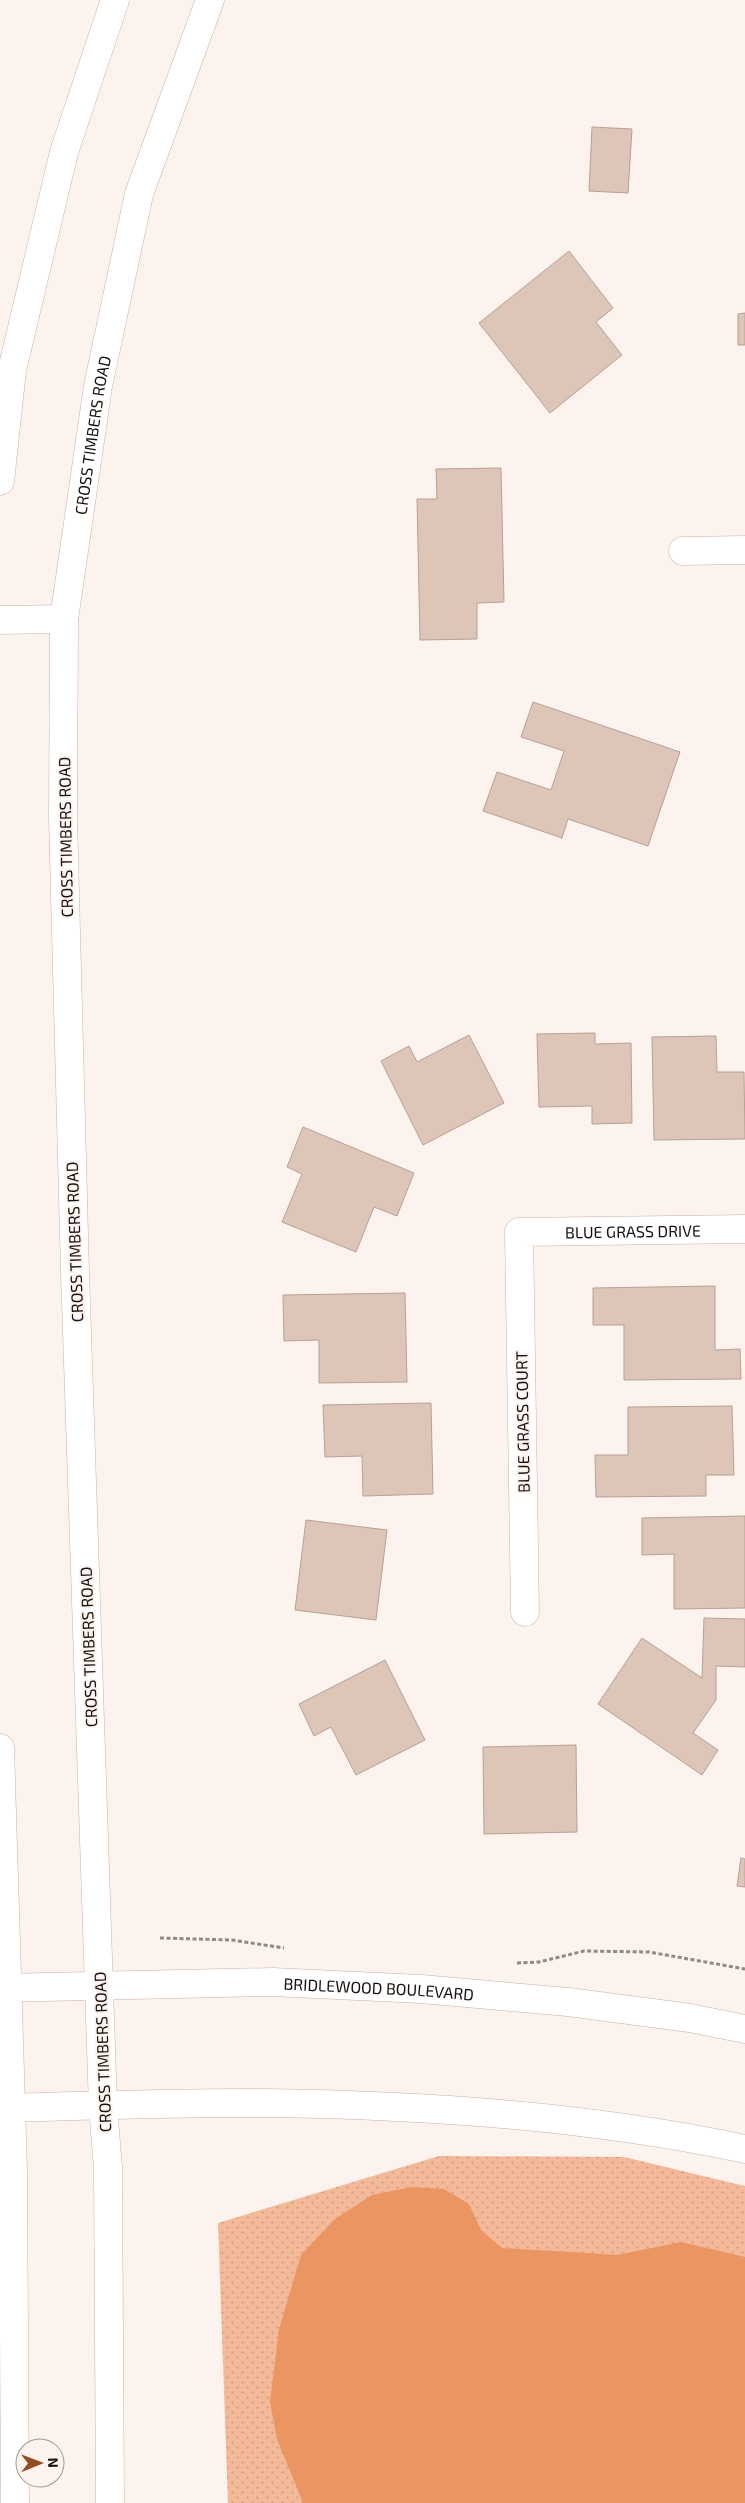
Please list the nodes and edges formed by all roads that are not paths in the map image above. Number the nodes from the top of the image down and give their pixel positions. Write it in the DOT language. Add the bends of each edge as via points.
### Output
graph roads {
  1 [pos="115,0"];
  2 [pos="210,0"];
  3 [pos="0,481"];
  4 [pos="745,550"];
  5 [pos="683,551"];
  6 [pos="64,619"];
  7 [pos="0,620"];
  8 [pos="745,1228"];
  9 [pos="520,1232"];
  10 [pos="525,1612"];
  11 [pos="0,1748"];
  12 [pos="99,1986"];
  13 [pos="4,1987"];
  14 [pos="745,2029"];
  15 [pos="103,2107"];
  16 [pos="6,2108"];
  17 [pos="745,2149"];
  18 [pos="15,2503"];
  19 [pos="110,2503"];
  1 -- 3 [label="main road" via="64,152 16,352"];
  2 -- 6 [label="main road, CROSS TIMBERS ROAD" via="139,194 98,386"];
  4 -- 5 [label="main road"];
  6 -- 7 [label="main road"];
  6 -- 12 [label="main road, CROSS TIMBERS ROAD" via="63,818"];
  8 -- 9 [label="main road, BLUE GRASS DRIVE"];
  9 -- 10 [label="main road, BLUE GRASS COURT"];
  11 -- 13 [label="main road"];
  12 -- 13 [label="main road, BRIDLEWOOD BOULEVARD"];
  12 -- 14 [label="main road, BRIDLEWOOD BOULEVARD" via="272,1982 421,1989 568,2002 690,2018"];
  12 -- 15 [label="main road, CROSS TIMBERS ROAD"];
  13 -- 16 [label="main road"];
  15 -- 16 [label="main road"];
  15 -- 17 [label="main road" via="264,2103 508,2115 598,2124"];
  15 -- 19 [label="main road, CROSS TIMBERS ROAD" via="108,2168"];
  16 -- 18 [label="main road"];
}
